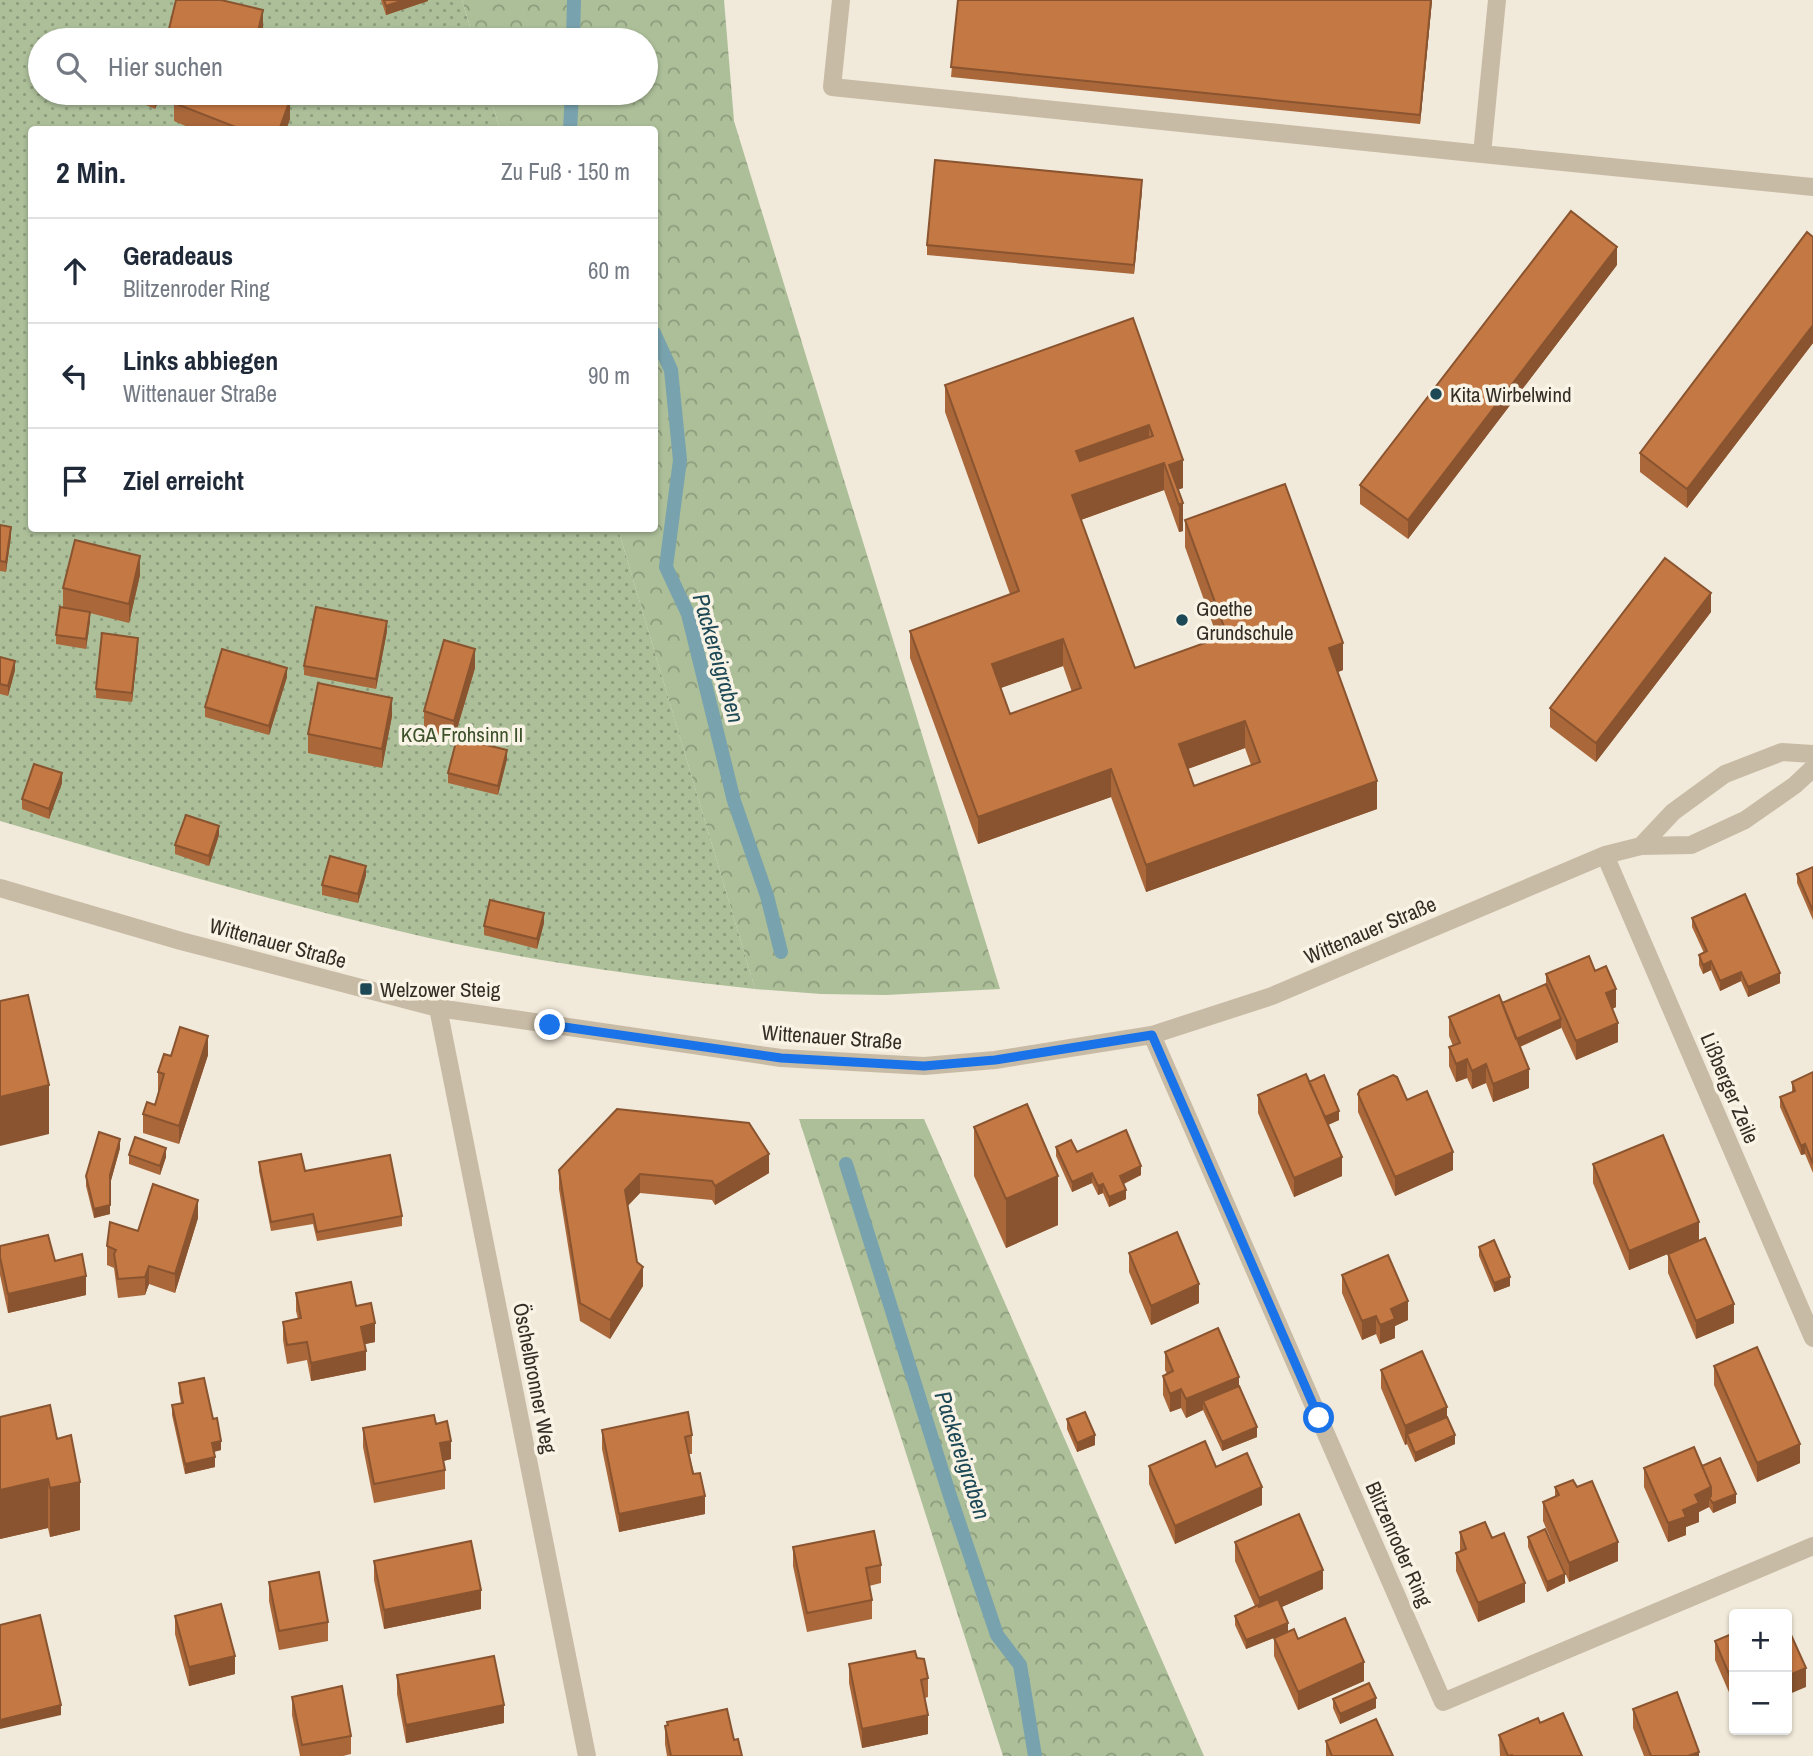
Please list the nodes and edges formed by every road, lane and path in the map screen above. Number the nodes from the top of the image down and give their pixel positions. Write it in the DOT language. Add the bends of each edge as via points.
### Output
graph roads {
  1 [pos="841,0"];
  2 [pos="1497,0"];
  3 [pos="1482,154"];
  4 [pos="1813,187"];
  5 [pos="1813,754"];
  6 [pos="1813,768"];
  7 [pos="1641,846"];
  8 [pos="1605,855"];
  9 [pos="0,888"];
  10 [pos="438,1008"];
  11 [pos="1152,1035"];
  12 [pos="1813,1338"];
  13 [pos="1813,1546"];
  14 [pos="587,1756"];
  1 -- 3 [label="street" via="832,87"];
  2 -- 3 [label="street"];
  3 -- 4 [label="street"];
  5 -- 7 [label="street" via="1782,752 1725,774 1672,812"];
  6 -- 7 [label="street, Wittenauer Straße" via="1745,820 1691,845"];
  7 -- 8 [label="street, Wittenauer Straße"];
  8 -- 11 [label="street, Wittenauer Straße" via="1272,996"];
  8 -- 12 [label="street, Lißberger Zeile"];
  9 -- 10 [label="street, Wittenauer Straße"];
  10 -- 11 [label="street, Wittenauer Straße" via="781,1058 924,1066 995,1060"];
  10 -- 14 [label="street, Öschelbronner Weg"];
  11 -- 13 [label="street, Blitzenroder Ring" via="1443,1702"];
}
